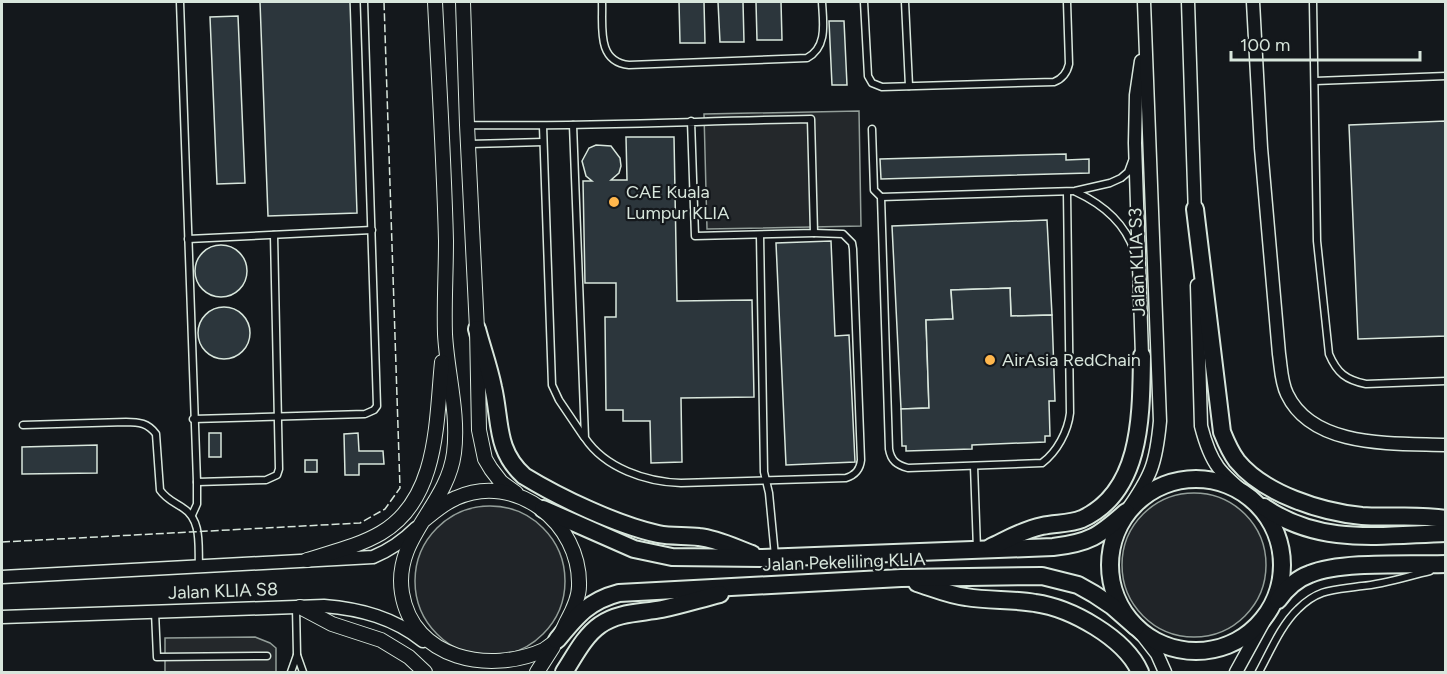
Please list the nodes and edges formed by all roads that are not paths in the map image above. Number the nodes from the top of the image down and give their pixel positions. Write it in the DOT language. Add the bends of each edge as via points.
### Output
graph roads {
  1 [pos="180,2"];
  2 [pos="364,2"];
  3 [pos="435,2"];
  4 [pos="463,2"];
  5 [pos="602,2"];
  6 [pos="822,2"];
  7 [pos="864,2"];
  8 [pos="905,2"];
  9 [pos="1067,2"];
  10 [pos="1144,2"];
  11 [pos="1188,2"];
  12 [pos="1253,2"];
  13 [pos="1313,2"];
  14 [pos="1145,28"];
  15 [pos="1446,76"];
  16 [pos="1314,81"];
  17 [pos="909,86"];
  18 [pos="692,122"];
  19 [pos="467,125"];
  20 [pos="573,125"];
  21 [pos="543,126"];
  22 [pos="872,129"];
  23 [pos="543,142"];
  24 [pos="1135,143"];
  25 [pos="468,144"];
  26 [pos="1075,191"];
  27 [pos="1067,192"];
  28 [pos="881,196"];
  29 [pos="1195,208"];
  30 [pos="372,230"];
  31 [pos="814,233"];
  32 [pos="274,235"];
  33 [pos="760,235"];
  34 [pos="188,239"];
  35 [pos="1139,273"];
  36 [pos="477,329"];
  37 [pos="445,334"];
  38 [pos="1142,356"];
  39 [pos="1446,381"];
  40 [pos="279,417"];
  41 [pos="193,419"];
  42 [pos="23,425"];
  43 [pos="585,438"];
  44 [pos="1446,445"];
  45 [pos="974,466"];
  46 [pos="766,480"];
  47 [pos="197,482"];
  48 [pos="519,496"];
  49 [pos="1251,498"];
  50 [pos="543,509"];
  51 [pos="1126,512"];
  52 [pos="192,515"];
  53 [pos="1446,519"];
  54 [pos="424,520"];
  55 [pos="1446,533"];
  56 [pos="982,549"];
  57 [pos="768,557"];
  58 [pos="307,560"];
  59 [pos="200,565"];
  60 [pos="1446,566"];
  61 [pos="2,577"];
  62 [pos="901,578"];
  63 [pos="752,585"];
  64 [pos="298,607"];
  65 [pos="155,611"];
  66 [pos="1269,612"];
  67 [pos="2,618"];
  68 [pos="1136,627"];
  69 [pos="557,640"];
  70 [pos="434,650"];
  71 [pos="297,655"];
  72 [pos="267,656"];
  73 [pos="447,665"];
  74 [pos="291,672"];
  75 [pos="303,672"];
  76 [pos="425,672"];
  77 [pos="537,672"];
  78 [pos="564,672"];
  79 [pos="1140,672"];
  80 [pos="1165,672"];
  81 [pos="1236,672"];
  82 [pos="1259,672"];
  1 -- 34 [label="lane"];
  2 -- 30 [label="lane"];
  3 -- 37 [label="street" via="446,241"];
  4 -- 19 [label="street"];
  5 -- 6 [label="lane" via="604,50 615,62 629,65 807,58 822,42"];
  7 -- 17 [label="lane" via="869,80 882,87"];
  8 -- 17 [label="lane"];
  9 -- 17 [label="lane" via="1069,64 1059,80"];
  10 -- 14 [label="street, Jalan KLIA S3"];
  11 -- 29 [label="street"];
  12 -- 44 [label="street" via="1261,148 1279,354 1287,396 1304,417 1335,434 1357,440"];
  13 -- 16 [label="lane"];
  14 -- 24 [label="street" via="1136,95"];
  14 -- 51 [label="street, Jalan KLIA S3" via="1160,421 1151,473"];
  15 -- 16 [label="lane"];
  16 -- 39 [label="lane" via="1317,241 1329,354 1334,366 1342,376 1365,384"];
  18 -- 20 [label="lane"];
  18 -- 31 [label="lane" via="811,119"];
  18 -- 33 [label="lane" via="695,236"];
  19 -- 21 [label="lane"];
  19 -- 25 [label="street"];
  20 -- 21 [label="lane"];
  20 -- 43 [label="lane"];
  21 -- 23 [label="lane"];
  22 -- 28 [label="lane" via="874,190"];
  23 -- 25 [label="lane"];
  23 -- 43 [label="lane" via="552,385"];
  24 -- 26 [label="lane" via="1128,172 1110,183"];
  24 -- 35 [label="street"];
  25 -- 36 [label="street"];
  26 -- 27 [label="lane"];
  26 -- 35 [label="lane" via="1103,207 1125,231"];
  27 -- 28 [label="lane"];
  27 -- 45 [label="lane" via="1069,423 1042,463"];
  28 -- 45 [label="lane" via="891,456 894,462 908,468"];
  29 -- 49 [label="street" via="1201,426 1214,464"];
  29 -- 53 [label="main road" via="1222,432 1237,461 1281,492 1321,509 1364,516"];
  30 -- 32 [label="lane"];
  30 -- 40 [label="lane" via="377,406 365,414"];
  31 -- 33 [label="lane"];
  31 -- 46 [label="lane" via="843,234 852,243 860,467 846,478"];
  32 -- 34 [label="lane"];
  32 -- 40 [label="lane"];
  33 -- 46 [label="lane"];
  34 -- 41 [label="lane"];
  35 -- 38 [label="street"];
  36 -- 48 [label="street" via="481,445 491,469"];
  36 -- 57 [label="main road" via="493,387 502,443 513,466 524,476 638,529 700,537"];
  37 -- 54 [label="street" via="455,426 454,453 444,489"];
  37 -- 58 [label="street" via="434,447 415,500 381,533"];
  38 -- 56 [label="main road" via="1135,446 1128,469 1113,495 1080,520 1027,530"];
  40 -- 41 [label="lane"];
  40 -- 47 [label="lane" via="277,475 266,480"];
  41 -- 47 [label="lane"];
  42 -- 52 [label="lane" via="146,425 156,434 160,490"];
  43 -- 46 [label="lane" via="612,464 657,480"];
  45 -- 56 [label="lane"];
  46 -- 57 [label="lane"];
  47 -- 52 [label="lane" via="197,504"];
  48 -- 50 [label="street, Jalan Pekeliling KLIA"];
  48 -- 54 [label="street, Jalan Pekeliling KLIA" via="472,493 456,498"];
  49 -- 51 [label="main road, Jalan Pekeliling KLIA" via="1226,484 1198,478 1170,481 1146,492"];
  49 -- 55 [label="main road, Jalan Pekeliling KLIA" via="1288,522 1321,533"];
  49 -- 66 [label="main road, Jalan Pekeliling KLIA" via="1266,513 1282,551 1283,572"];
  50 -- 57 [label="main road, Jalan Pekeliling KLIA" via="616,542 655,554 692,558"];
  50 -- 69 [label="street, Jalan Pekeliling KLIA" via="564,531 576,558 579,587 574,608"];
  51 -- 56 [label="main road, Jalan Pekeliling KLIA" via="1092,539 1076,544"];
  51 -- 68 [label="main road, Jalan Pekeliling KLIA" via="1114,534 1110,576 1120,607"];
  52 -- 59 [label="lane" via="198,532"];
  54 -- 58 [label="street, Jalan KLIA S8" via="405,540 373,557"];
  54 -- 70 [label="street, Jalan Pekeliling KLIA" via="410,541 402,566 402,591 408,616"];
  56 -- 57 [label="main road, Jalan Pekeliling KLIA"];
  58 -- 59 [label="street, Jalan KLIA S8"];
  59 -- 61 [label="street, Jalan KLIA S8"];
  60 -- 66 [label="main road, Jalan Pekeliling KLIA" via="1325,569 1296,581"];
  60 -- 82 [label="lane" via="1362,586 1330,589 1317,595 1296,610"];
  62 -- 63 [label="main road, Jalan Pekeliling KLIA"];
  62 -- 68 [label="main road, Jalan Pekeliling KLIA" via="1021,575 1056,579 1094,594"];
  62 -- 79 [label="main road" via="962,597 1055,607 1110,638"];
  63 -- 69 [label="main road, Jalan Pekeliling KLIA" via="605,596 579,613"];
  63 -- 78 [label="main road" via="608,620 589,635"];
  64 -- 65 [label="street, Jalan KLIA S8"];
  64 -- 70 [label="street, Jalan KLIA S8" via="348,608 373,614 397,623"];
  64 -- 71 [label="lane"];
  64 -- 76 [label="street" via="332,624 381,640"];
  65 -- 67 [label="street, Jalan KLIA S8"];
  65 -- 72 [label="lane" via="157,657"];
  66 -- 68 [label="main road, Jalan Pekeliling KLIA" via="1252,631 1231,644 1206,651 1165,645"];
  66 -- 81 [label="street"];
  68 -- 80 [label="street" via="1157,654"];
  69 -- 70 [label="street, Jalan Pekeliling KLIA" via="529,661 506,668 476,668"];
  69 -- 77 [label="street, Jalan Pekeliling KLIA"];
  70 -- 73 [label="street, Jalan Pekeliling KLIA"];
  71 -- 74 [label="lane"];
  71 -- 75 [label="lane"];
}
